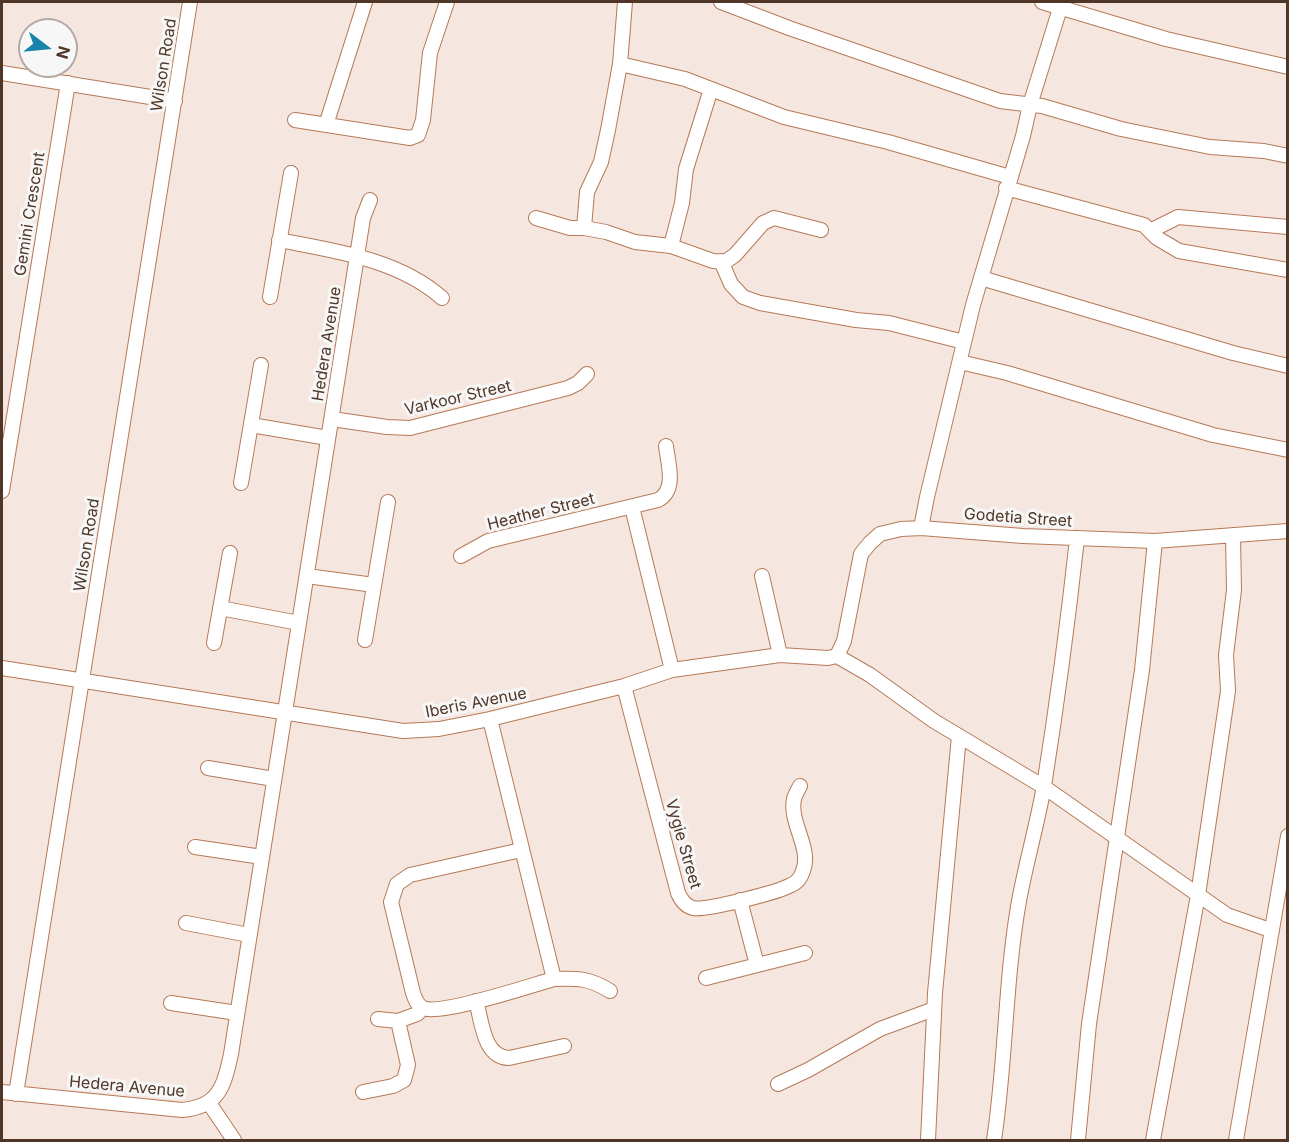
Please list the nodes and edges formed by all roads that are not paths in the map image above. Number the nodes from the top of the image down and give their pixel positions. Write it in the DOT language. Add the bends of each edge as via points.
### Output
graph roads {
  1 [pos="190,2"];
  2 [pos="364,2"];
  3 [pos="447,2"];
  4 [pos="625,2"];
  5 [pos="721,2"];
  6 [pos="1042,2"];
  7 [pos="1061,4"];
  8 [pos="620,64"];
  9 [pos="1287,67"];
  10 [pos="2,73"];
  11 [pos="68,83"];
  12 [pos="711,89"];
  13 [pos="175,100"];
  14 [pos="1030,105"];
  15 [pos="295,120"];
  16 [pos="326,125"];
  17 [pos="1287,156"];
  18 [pos="291,173"];
  19 [pos="1008,183"];
  20 [pos="370,200"];
  21 [pos="536,218"];
  22 [pos="1287,227"];
  23 [pos="584,228"];
  24 [pos="820,230"];
  25 [pos="1150,231"];
  26 [pos="279,240"];
  27 [pos="671,246"];
  28 [pos="357,255"];
  29 [pos="721,261"];
  30 [pos="1287,270"];
  31 [pos="981,278"];
  32 [pos="270,297"];
  33 [pos="442,298"];
  34 [pos="964,342"];
  35 [pos="960,362"];
  36 [pos="261,365"];
  37 [pos="1287,366"];
  38 [pos="586,374"];
  39 [pos="332,419"];
  40 [pos="251,425"];
  41 [pos="328,438"];
  42 [pos="666,446"];
  43 [pos="1287,450"];
  44 [pos="241,483"];
  45 [pos="2,491"];
  46 [pos="388,502"];
  47 [pos="632,507"];
  48 [pos="921,528"];
  49 [pos="1287,531"];
  50 [pos="1233,535"];
  51 [pos="1077,539"];
  52 [pos="1155,541"];
  53 [pos="230,553"];
  54 [pos="461,556"];
  55 [pos="307,576"];
  56 [pos="762,576"];
  57 [pos="374,585"];
  58 [pos="220,608"];
  59 [pos="299,623"];
  60 [pos="365,640"];
  61 [pos="214,643"];
  62 [pos="780,655"];
  63 [pos="837,656"];
  64 [pos="2,668"];
  65 [pos="672,670"];
  66 [pos="82,681"];
  67 [pos="624,686"];
  68 [pos="285,713"];
  69 [pos="490,719"];
  70 [pos="959,736"];
  71 [pos="208,768"];
  72 [pos="273,779"];
  73 [pos="800,786"];
  74 [pos="1044,787"];
  75 [pos="1287,836"];
  76 [pos="1117,839"];
  77 [pos="195,847"];
  78 [pos="521,850"];
  79 [pos="262,857"];
  80 [pos="1198,895"];
  81 [pos="740,900"];
  82 [pos="186,924"];
  83 [pos="1270,930"];
  84 [pos="249,934"];
  85 [pos="805,953"];
  86 [pos="757,965"];
  87 [pos="706,978"];
  88 [pos="554,979"];
  89 [pos="610,991"];
  90 [pos="476,1001"];
  91 [pos="171,1003"];
  92 [pos="423,1008"];
  93 [pos="934,1009"];
  94 [pos="237,1013"];
  95 [pos="378,1019"];
  96 [pos="399,1021"];
  97 [pos="564,1046"];
  98 [pos="778,1084"];
  99 [pos="2,1092"];
  100 [pos="363,1092"];
  101 [pos="16,1094"];
  102 [pos="209,1103"];
  103 [pos="234,1140"];
  104 [pos="928,1140"];
  105 [pos="994,1140"];
  106 [pos="1078,1140"];
  107 [pos="1153,1140"];
  108 [pos="1236,1140"];
  1 -- 13 [label="street, Wilson Road"];
  2 -- 16 [label="street"];
  3 -- 16 [label="street" via="430,53 418,135 410,138"];
  4 -- 8 [label="street"];
  5 -- 14 [label="street" via="1000,101"];
  6 -- 7 [label="street"];
  7 -- 9 [label="street" via="1166,39"];
  7 -- 14 [label="street"];
  8 -- 12 [label="street"];
  8 -- 23 [label="street" via="601,162 587,192"];
  10 -- 11 [label="street"];
  11 -- 13 [label="street"];
  11 -- 45 [label="street, Gemini Crescent"];
  12 -- 19 [label="street" via="784,117 888,142"];
  12 -- 27 [label="street" via="686,169"];
  13 -- 66 [label="street, Wilson Road"];
  14 -- 17 [label="street" via="1210,147"];
  14 -- 19 [label="street"];
  15 -- 16 [label="street"];
  18 -- 26 [label="street"];
  19 -- 25 [label="street" via="1144,225"];
  19 -- 31 [label="street"];
  20 -- 28 [label="street, Hedera Avenue"];
  21 -- 23 [label="street"];
  22 -- 25 [label="street" via="1178,217"];
  23 -- 27 [label="street" via="635,242"];
  24 -- 29 [label="street" via="774,218 763,223 735,255"];
  25 -- 30 [label="street" via="1179,251"];
  26 -- 28 [label="street"];
  26 -- 32 [label="street"];
  27 -- 29 [label="street"];
  28 -- 33 [label="street" via="416,279"];
  28 -- 39 [label="street, Hedera Avenue"];
  29 -- 34 [label="street" via="731,285 743,297 760,303 889,323"];
  31 -- 34 [label="street"];
  31 -- 37 [label="street"];
  34 -- 35 [label="street"];
  35 -- 43 [label="street" via="1213,435"];
  35 -- 48 [label="street"];
  36 -- 40 [label="street"];
  38 -- 39 [label="street, Varkoor Street" via="568,388 410,428"];
  39 -- 41 [label="street, Hedera Avenue"];
  40 -- 41 [label="street"];
  40 -- 44 [label="street"];
  41 -- 55 [label="street, Hedera Avenue"];
  42 -- 47 [label="street, Heather Street" via="669,491 658,500"];
  46 -- 57 [label="street"];
  47 -- 54 [label="street, Heather Street" via="488,542"];
  47 -- 65 [label="street"];
  48 -- 51 [label="street, Godetia Street"];
  48 -- 63 [label="street, Godetia Street" via="880,534 861,554"];
  49 -- 50 [label="street, Godetia Street"];
  50 -- 52 [label="street, Godetia Street"];
  50 -- 80 [label="street" via="1234,590 1226,655 1228,691"];
  51 -- 52 [label="street, Godetia Street"];
  51 -- 74 [label="street"];
  52 -- 76 [label="street" via="1142,670"];
  53 -- 58 [label="street"];
  55 -- 57 [label="street"];
  55 -- 59 [label="street, Hedera Avenue"];
  56 -- 62 [label="street"];
  57 -- 60 [label="street"];
  58 -- 59 [label="street"];
  58 -- 61 [label="street"];
  59 -- 68 [label="street, Hedera Avenue"];
  62 -- 63 [label="street, Iberis Avenue"];
  62 -- 65 [label="street, Iberis Avenue"];
  63 -- 70 [label="street"];
  64 -- 66 [label="street, Iberis Avenue"];
  65 -- 67 [label="street, Iberis Avenue"];
  66 -- 68 [label="street, Iberis Avenue"];
  66 -- 101 [label="street, Wilson Road"];
  67 -- 69 [label="street, Iberis Avenue"];
  67 -- 81 [label="street, Vygie Street" via="681,899 691,908 700,909"];
  68 -- 69 [label="street, Iberis Avenue" via="403,731"];
  68 -- 72 [label="street, Hedera Avenue"];
  69 -- 78 [label="street"];
  70 -- 74 [label="street"];
  70 -- 93 [label="street"];
  71 -- 72 [label="street"];
  72 -- 79 [label="street, Hedera Avenue"];
  73 -- 81 [label="street, Vygie Street" via="794,813 805,856 802,873 791,885"];
  74 -- 76 [label="street"];
  74 -- 105 [label="street" via="1019,901 1010,964"];
  75 -- 83 [label="street"];
  76 -- 80 [label="street"];
  76 -- 106 [label="street" via="1089,1024"];
  77 -- 79 [label="street"];
  78 -- 88 [label="street"];
  78 -- 92 [label="street" via="410,875 397,884 391,902 413,993"];
  79 -- 84 [label="street, Hedera Avenue"];
  80 -- 83 [label="street" via="1227,915"];
  80 -- 107 [label="street"];
  81 -- 86 [label="street"];
  82 -- 84 [label="street"];
  83 -- 108 [label="street"];
  84 -- 94 [label="street, Hedera Avenue"];
  85 -- 86 [label="street"];
  86 -- 87 [label="street"];
  88 -- 89 [label="street" via="580,978"];
  88 -- 90 [label="street"];
  90 -- 92 [label="street" via="434,1010"];
  90 -- 97 [label="street" via="489,1045 500,1057"];
  91 -- 94 [label="street"];
  92 -- 96 [label="street"];
  93 -- 98 [label="street" via="880,1029"];
  93 -- 104 [label="street"];
  94 -- 102 [label="street, Hedera Avenue" via="223,1086"];
  95 -- 96 [label="street"];
  96 -- 100 [label="street" via="408,1065 406,1077 393,1086"];
  99 -- 101 [label="street, Hedera Avenue"];
  101 -- 102 [label="street, Hedera Avenue" via="182,1110"];
  102 -- 103 [label="street"];
}
